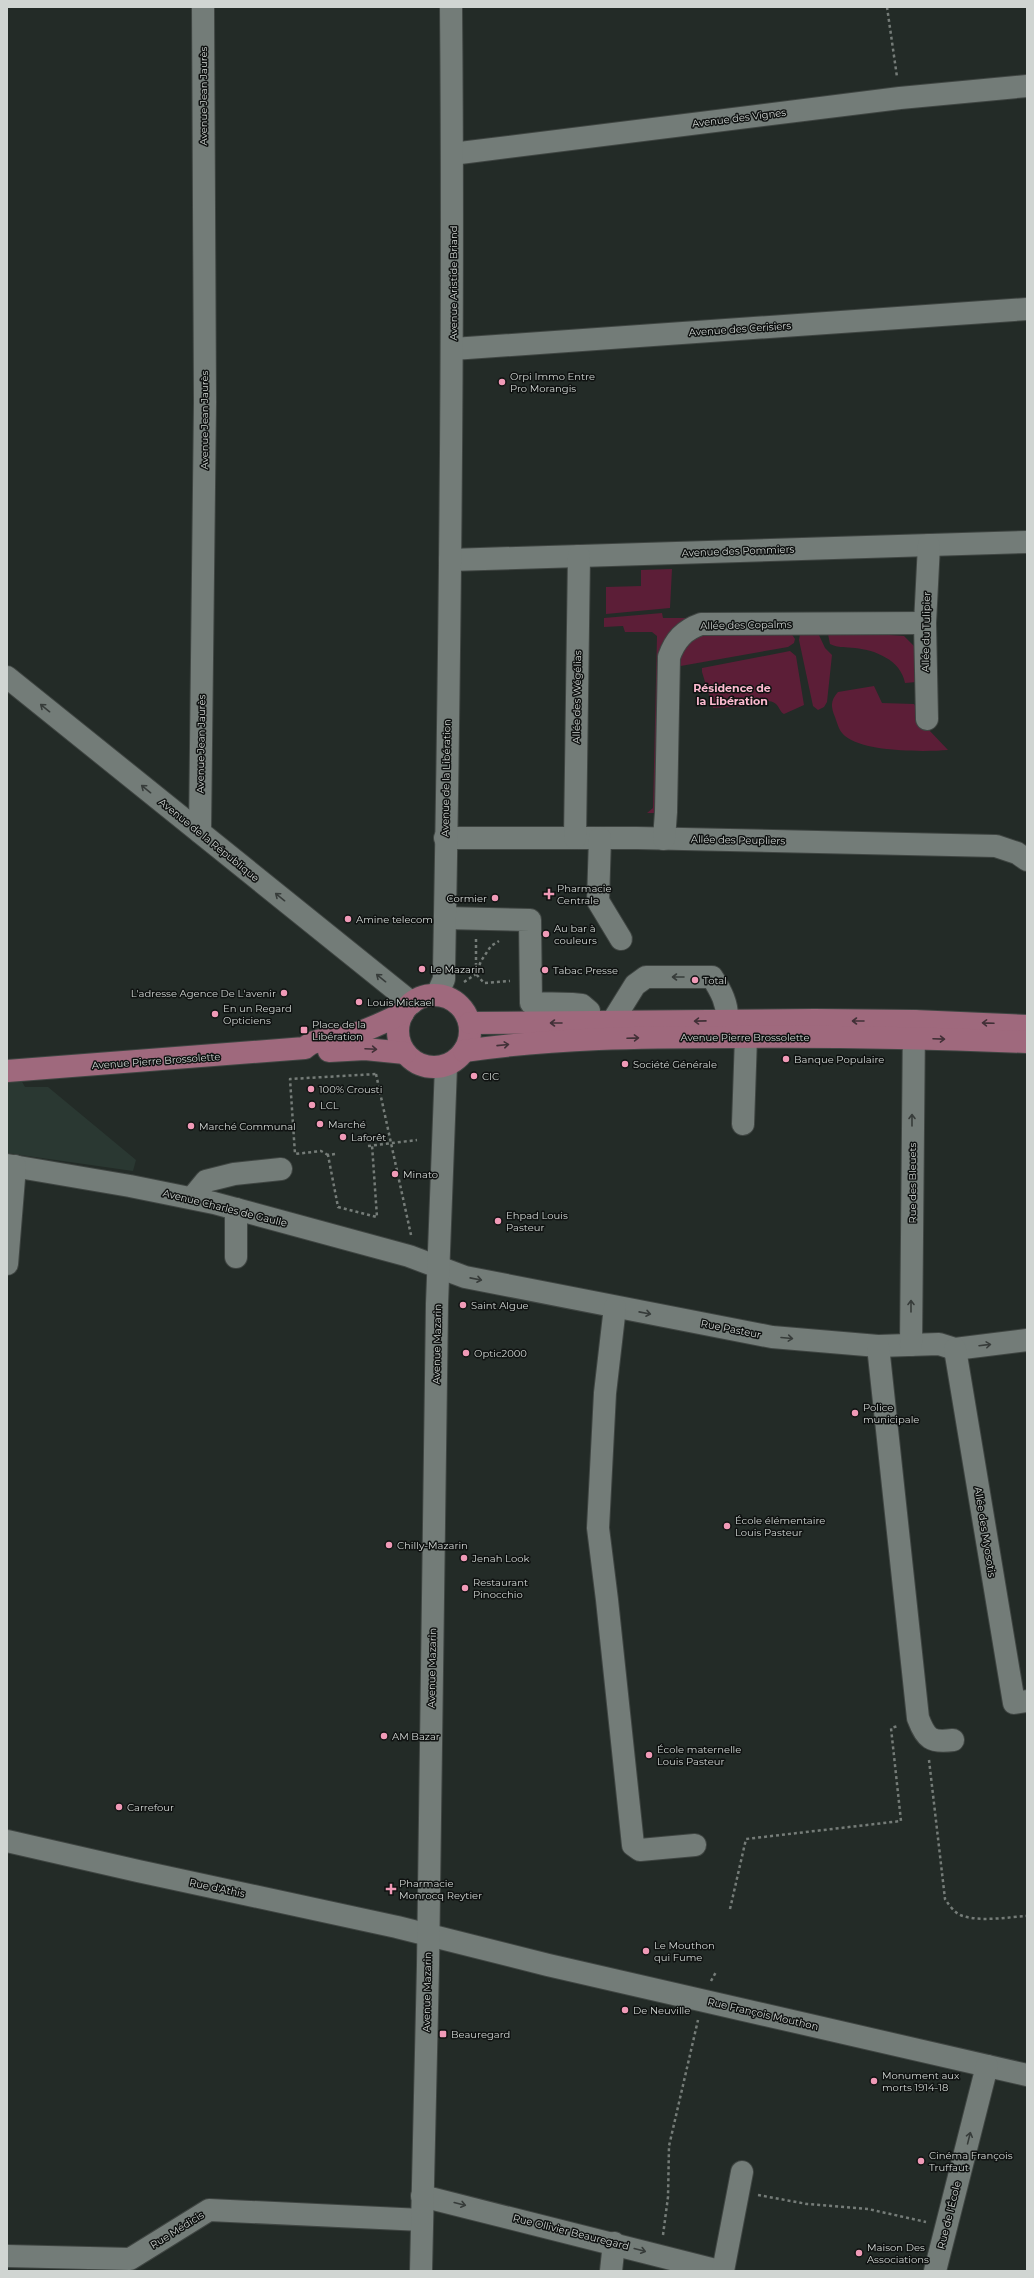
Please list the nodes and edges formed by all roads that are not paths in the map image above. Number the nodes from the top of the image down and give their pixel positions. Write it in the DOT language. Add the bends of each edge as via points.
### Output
graph roads {
  1 [pos="203,7"];
  2 [pos="451,7"];
  3 [pos="1027,86"];
  4 [pos="452,154"];
  5 [pos="1027,310"];
  6 [pos="453,349"];
  7 [pos="1027,542"];
  8 [pos="929,545"];
  9 [pos="578,556"];
  10 [pos="450,560"];
  11 [pos="925,623"];
  12 [pos="7,677"];
  13 [pos="927,719"];
  14 [pos="200,832"];
  15 [pos="446,838"];
  16 [pos="575,838"];
  17 [pos="600,838"];
  18 [pos="664,839"];
  19 [pos="1027,860"];
  20 [pos="445,918"];
  21 [pos="621,939"];
  22 [pos="437,995"];
  23 [pos="407,1008"];
  24 [pos="612,1022"];
  25 [pos="470,1023"];
  26 [pos="589,1023"];
  27 [pos="737,1026"];
  28 [pos="1027,1026"];
  29 [pos="914,1030"];
  30 [pos="564,1042"];
  31 [pos="1027,1042"];
  32 [pos="305,1048"];
  33 [pos="464,1051"];
  34 [pos="405,1053"];
  35 [pos="446,1066"];
  36 [pos="7,1071"];
  37 [pos="743,1124"];
  38 [pos="11,1165"];
  39 [pos="281,1170"];
  40 [pos="192,1198"];
  41 [pos="236,1209"];
  42 [pos="236,1257"];
  43 [pos="7,1264"];
  44 [pos="440,1267"];
  45 [pos="615,1307"];
  46 [pos="1027,1340"];
  47 [pos="911,1345"];
  48 [pos="878,1346"];
  49 [pos="955,1349"];
  50 [pos="1027,1701"];
  51 [pos="953,1740"];
  52 [pos="7,1841"];
  53 [pos="695,1845"];
  54 [pos="428,1935"];
  55 [pos="988,2066"];
  56 [pos="1027,2075"];
  57 [pos="740,2181"];
  58 [pos="422,2196"];
  59 [pos="422,2220"];
  60 [pos="614,2243"];
  61 [pos="7,2256"];
  62 [pos="421,2271"];
  63 [pos="612,2271"];
  64 [pos="719,2271"];
  65 [pos="723,2271"];
  66 [pos="935,2271"];
  1 -- 14 [label="street, Avenue Jean Jaurès" via="205,402"];
  2 -- 4 [label="street, Avenue Aristide Briand"];
  3 -- 4 [label="street, Avenue des Vignes" via="900,98"];
  4 -- 6 [label="street, Avenue Aristide Briand"];
  5 -- 6 [label="street, Avenue des Cerisiers"];
  6 -- 10 [label="street, Avenue Aristide Briand"];
  7 -- 8 [label="street, Avenue des Pommiers"];
  8 -- 9 [label="street, Avenue des Pommiers"];
  8 -- 11 [label="street, Allée du Tulipier"];
  9 -- 10 [label="street, Avenue des Pommiers"];
  9 -- 16 [label="street, Allée des Wégélias"];
  10 -- 15 [label="street, Avenue de la Libération"];
  11 -- 13 [label="street, Allée du Tulipier"];
  11 -- 18 [label="street, Allée des Copalms" via="701,624 682,634 673,644 669,657"];
  14 -- 12 [label="street, Avenue de la République, one-way"];
  23 -- 14 [label="street, Avenue de la République, one-way"];
  15 -- 16 [label="street, Allée des Peupliers"];
  15 -- 20 [label="street, Avenue de la Libération"];
  16 -- 17 [label="street, Allée des Peupliers"];
  17 -- 18 [label="street, Allée des Peupliers"];
  17 -- 21 [label="street" via="598,902"];
  18 -- 19 [label="street, Allée des Peupliers" via="996,846 1018,853"];
  20 -- 22 [label="street, Avenue de la Libération" via="444,979"];
  20 -- 26 [label="street" via="530,920 531,1003 582,1006 589,1012"];
  22 -- 23 [label="main road" via="424,997"];
  22 -- 25 [label="main road" via="456,1002"];
  23 -- 32 [label="main road, Avenue Pierre Brossolette" via="385,1023 347,1036 310,1043"];
  23 -- 34 [label="main road" via="398,1026 399,1039"];
  24 -- 26 [label="main road, Avenue Pierre Brossolette"];
  27 -- 24 [label="main road, Avenue Pierre Brossolette, one-way"];
  27 -- 24 [label="street, one-way" via="712,977 646,977 635,985"];
  26 -- 25 [label="main road, Avenue Pierre Brossolette, one-way"];
  25 -- 33 [label="main road" via="469,1040"];
  26 -- 30 [label="main road" via="584,1033"];
  27 -- 29 [label="main road, Avenue Pierre Brossolette"];
  30 -- 27 [label="main road, Avenue Pierre Brossolette, one-way" via="676,1037"];
  27 -- 37 [label="street"];
  28 -- 29 [label="main road, Avenue Pierre Brossolette, one-way"];
  29 -- 31 [label="main road, Avenue Pierre Brossolette, one-way"];
  47 -- 29 [label="street, Rue des Bleuets, one-way"];
  33 -- 30 [label="main road, Avenue Pierre Brossolette, one-way" via="500,1045"];
  32 -- 34 [label="main road, Avenue Pierre Brossolette, one-way" via="311,1053 365,1049"];
  32 -- 36 [label="main road, Avenue Pierre Brossolette"];
  33 -- 35 [label="main road"];
  34 -- 35 [label="main road" via="416,1063 431,1067"];
  35 -- 44 [label="street, Avenue Mazarin" via="440,1187"];
  38 -- 40 [label="street, Avenue Charles de Gaulle"];
  38 -- 43 [label="street"];
  39 -- 40 [label="street" via="234,1174 206,1181"];
  40 -- 41 [label="street, Avenue Charles de Gaulle"];
  41 -- 42 [label="street"];
  41 -- 44 [label="street, Avenue Charles de Gaulle" via="409,1256"];
  44 -- 45 [label="street, Rue Pasteur, one-way" via="464,1277"];
  44 -- 54 [label="street, Avenue Mazarin" via="437,1304"];
  45 -- 48 [label="street, Rue Pasteur, one-way" via="772,1337"];
  45 -- 53 [label="street" via="605,1393 598,1528 633,1845 640,1850"];
  49 -- 46 [label="street, Rue Pasteur, one-way"];
  47 -- 48 [label="street, Rue Pasteur"];
  47 -- 49 [label="street, Rue Pasteur" via="939,1344"];
  48 -- 51 [label="street" via="918,1718 927,1736 937,1742"];
  49 -- 50 [label="street, Allée des Myosotis" via="1014,1702"];
  52 -- 54 [label="street, Rue d'Athis"];
  54 -- 55 [label="street, Rue François Mouthon"];
  54 -- 58 [label="street, Avenue Mazarin"];
  55 -- 56 [label="street, Rue François Mouthon"];
  66 -- 55 [label="street, Rue de l'École, one-way"];
  57 -- 65 [label="street"];
  58 -- 59 [label="street, Avenue Mazarin"];
  58 -- 60 [label="street, Rue Ollivier Beauregard, one-way"];
  59 -- 61 [label="street, Rue Médicis" via="209,2210 130,2259"];
  59 -- 62 [label="street, Avenue Mazarin"];
  60 -- 63 [label="street"];
  60 -- 64 [label="street, Rue Ollivier Beauregard, one-way"];
}
